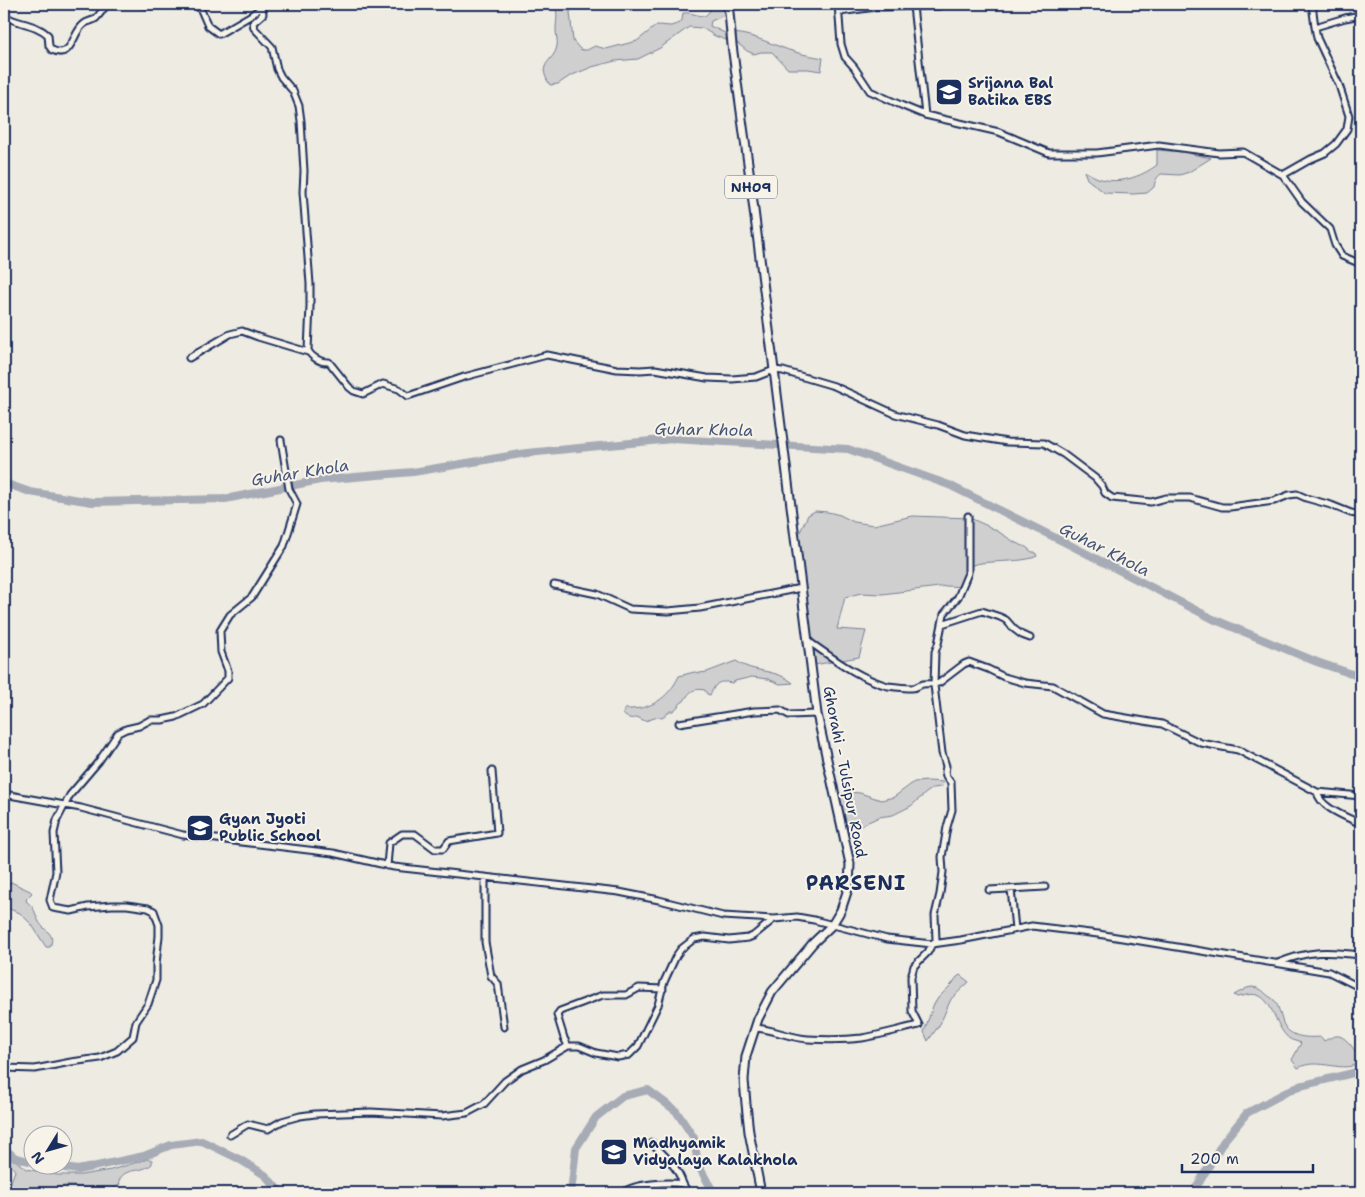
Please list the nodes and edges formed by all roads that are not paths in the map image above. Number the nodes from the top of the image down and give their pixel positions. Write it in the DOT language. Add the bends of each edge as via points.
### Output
graph roads {
  1 [pos="108,4"];
  2 [pos="139,4"];
  3 [pos="151,4"];
  4 [pos="196,4"];
  5 [pos="726,4"];
  6 [pos="838,4"];
  7 [pos="949,4"];
  8 [pos="1312,4"];
  9 [pos="264,6"];
  10 [pos="913,6"];
  11 [pos="839,12"];
  12 [pos="1361,15"];
  13 [pos="4,18"];
  14 [pos="1315,27"];
  15 [pos="925,115"];
  16 [pos="1284,175"];
  17 [pos="1361,264"];
  18 [pos="308,352"];
  19 [pos="189,358"];
  20 [pos="774,370"];
  21 [pos="281,440"];
  22 [pos="1361,515"];
  23 [pos="968,516"];
  24 [pos="554,585"];
  25 [pos="801,588"];
  26 [pos="942,624"];
  27 [pos="1030,638"];
  28 [pos="808,641"];
  29 [pos="934,685"];
  30 [pos="817,714"];
  31 [pos="679,723"];
  32 [pos="492,771"];
  33 [pos="1317,792"];
  34 [pos="4,794"];
  35 [pos="1361,796"];
  36 [pos="64,806"];
  37 [pos="1361,824"];
  38 [pos="387,866"];
  39 [pos="485,877"];
  40 [pos="1045,887"];
  41 [pos="1011,889"];
  42 [pos="989,890"];
  43 [pos="774,919"];
  44 [pos="832,925"];
  45 [pos="1015,929"];
  46 [pos="932,944"];
  47 [pos="1361,955"];
  48 [pos="1277,963"];
  49 [pos="1361,988"];
  50 [pos="663,989"];
  51 [pos="504,1027"];
  52 [pos="755,1028"];
  53 [pos="568,1046"];
  54 [pos="4,1068"];
  55 [pos="230,1135"];
  56 [pos="652,1143"];
  57 [pos="683,1184"];
  58 [pos="623,1193"];
  59 [pos="688,1193"];
  60 [pos="761,1193"];
  1 -- 13 [label="street" via="97,18 84,24 70,46 57,53 49,46 48,35 43,30"];
  2 -- 3 [label="street"];
  4 -- 9 [label="street" via="208,26 219,34"];
  5 -- 20 [label="main road, NH09"];
  6 -- 11 [label="street"];
  7 -- 10 [label="street"];
  8 -- 14 [label="street"];
  9 -- 18 [label="street" via="263,14 253,23 254,28 272,47 277,69 293,91 301,120 310,292"];
  10 -- 11 [label="street"];
  10 -- 15 [label="street"];
  11 -- 15 [label="street" via="840,44 845,57 870,91"];
  12 -- 14 [label="street"];
  14 -- 16 [label="street" via="1349,116 1347,129 1325,153"];
  15 -- 16 [label="street" via="999,132 1049,153 1097,153 1159,144 1219,153 1243,152"];
  16 -- 17 [label="street" via="1302,202 1330,229 1334,245 1342,256"];
  18 -- 19 [label="street" via="242,331 230,334"];
  18 -- 20 [label="street" via="321,362 329,362 354,391 360,393 383,384 408,396 548,355 617,369 655,369 707,378 756,377"];
  20 -- 22 [label="street" via="834,386 895,414 965,435 1007,442 1044,443 1095,478 1112,498 1151,502 1190,498 1230,507 1297,494"];
  20 -- 25 [label="main road, Ghorahi - Tulsipur Road / NH09"];
  21 -- 36 [label="street" via="289,488 297,504 284,546 252,597 230,615 220,631 221,652 228,678 203,704 176,716 150,720 118,733"];
  23 -- 26 [label="street" via="968,573 958,597 944,614"];
  24 -- 25 [label="street" via="598,594 630,609 668,611"];
  25 -- 28 [label="main road, Ghorahi - Tulsipur Road / NH09"];
  26 -- 27 [label="street" via="982,611 1006,620 1014,630"];
  26 -- 29 [label="street" via="935,652"];
  28 -- 29 [label="street" via="847,668 874,681 912,688"];
  28 -- 30 [label="main road, Ghorahi - Tulsipur Road / NH09"];
  29 -- 33 [label="street" via="970,662 1004,677 1053,686 1103,714 1162,724 1202,743 1238,750"];
  29 -- 46 [label="street" via="945,772 951,783 952,810 935,915 937,937"];
  30 -- 31 [label="street" via="754,711"];
  30 -- 44 [label="main road, Ghorahi - Tulsipur Road / NH09" via="850,864 849,886"];
  32 -- 38 [label="street" via="497,833 449,841 443,849 435,849 415,834 402,834 389,843"];
  33 -- 35 [label="street"];
  33 -- 37 [label="street" via="1327,807"];
  34 -- 36 [label="street"];
  36 -- 38 [label="street" via="183,835 333,853"];
  36 -- 54 [label="street" via="54,833 56,872 50,900 53,908 71,911 112,905 154,911 159,925 156,980 148,1004 136,1022 133,1037 118,1050 100,1058 35,1069"];
  38 -- 39 [label="street"];
  39 -- 43 [label="street" via="618,892 723,916"];
  39 -- 51 [label="street" via="485,942 491,976 498,984"];
  40 -- 41 [label="street"];
  41 -- 42 [label="street"];
  41 -- 45 [label="street"];
  43 -- 44 [label="street" via="797,917"];
  43 -- 50 [label="street" via="748,938 705,937 688,942 676,956"];
  44 -- 46 [label="street" via="887,939"];
  44 -- 52 [label="main road, Ghorahi - Tulsipur Road / NH09" via="772,992"];
  45 -- 46 [label="street"];
  45 -- 48 [label="street" via="1032,926 1089,933"];
  46 -- 52 [label="street" via="914,966 911,977 912,1011 919,1025 861,1038 824,1039 807,1039"];
  47 -- 48 [label="street" via="1324,951"];
  48 -- 49 [label="street" via="1330,972"];
  50 -- 53 [label="street" via="638,1046 629,1055 618,1057"];
  50 -- 53 [label="street" via="639,988 626,995 603,995 560,1011 557,1016"];
  52 -- 60 [label="main road, Ghorahi - Tulsipur Road / NH09" via="746,1056 744,1080 749,1132"];
  53 -- 55 [label="street" via="522,1069 505,1081 484,1104 467,1113 442,1116 371,1112 315,1114 282,1121 268,1129 248,1124"];
  56 -- 57 [label="street" via="672,1163"];
  57 -- 58 [label="street" via="648,1185"];
  57 -- 59 [label="street"];
}
